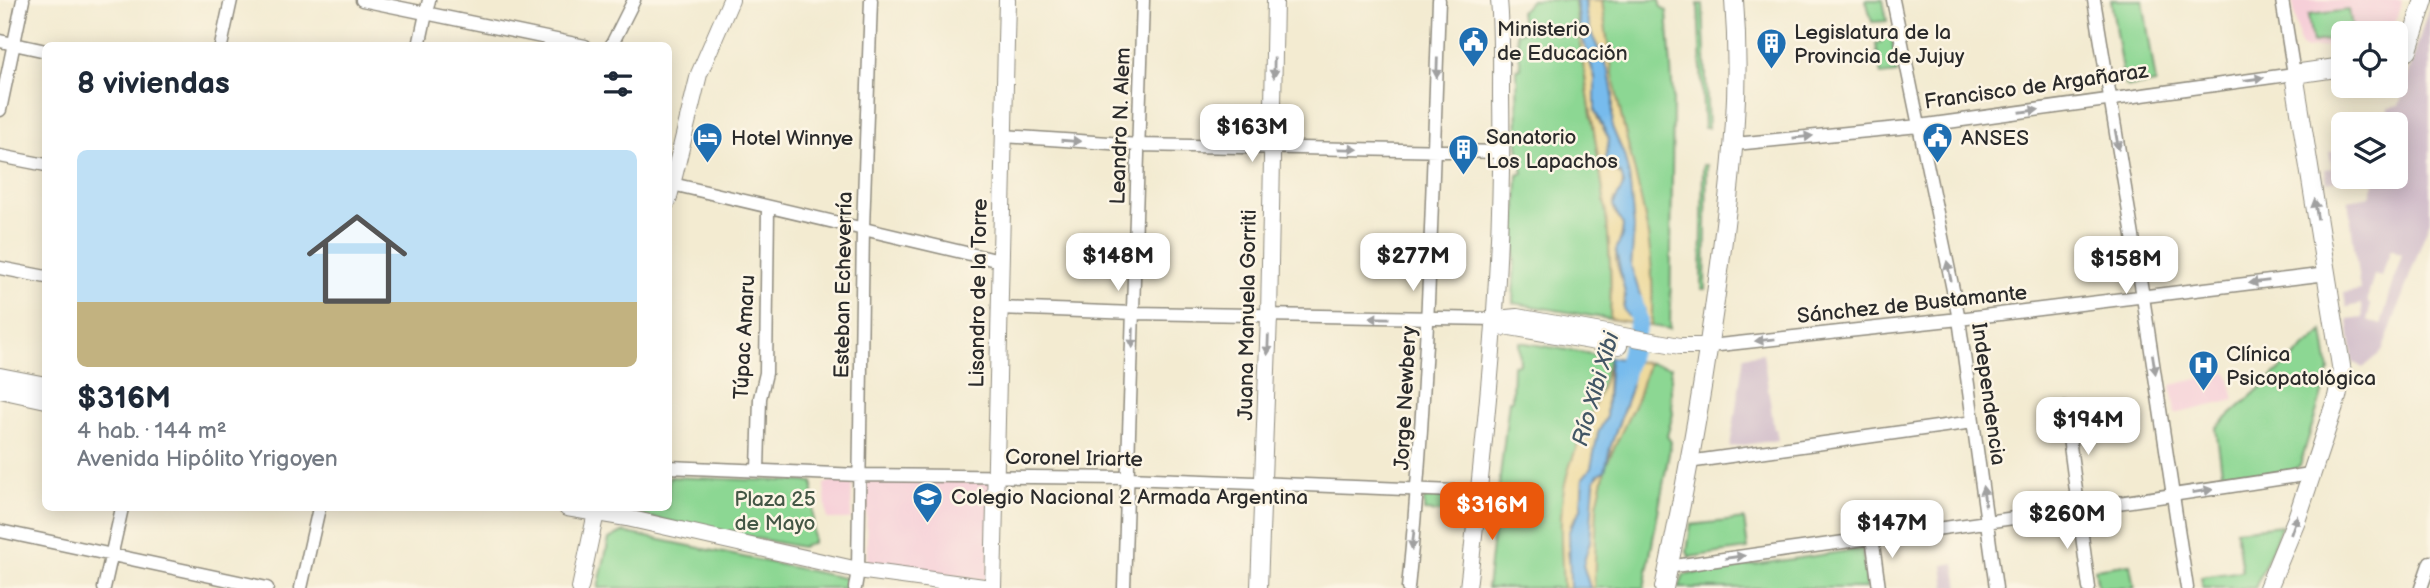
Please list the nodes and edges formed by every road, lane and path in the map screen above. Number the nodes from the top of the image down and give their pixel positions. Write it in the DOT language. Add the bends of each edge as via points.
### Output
graph roads {
  1 [pos="23,0"];
  2 [pos="231,0"];
  3 [pos="362,0"];
  4 [pos="429,0"];
  5 [pos="634,0"];
  6 [pos="731,0"];
  7 [pos="871,0"];
  8 [pos="1007,0"];
  9 [pos="1143,0"];
  10 [pos="1275,0"];
  11 [pos="1439,0"];
  12 [pos="1734,0"];
  13 [pos="1893,0"];
  14 [pos="2094,0"];
  15 [pos="2282,0"];
  16 [pos="2424,0"];
  17 [pos="1501,4"];
  18 [pos="425,14"];
  19 [pos="0,41"];
  20 [pos="222,42"];
  21 [pos="420,42"];
  22 [pos="565,42"];
  23 [pos="613,42"];
  24 [pos="13,44"];
  25 [pos="42,50"];
  26 [pos="2408,50"];
  27 [pos="2331,69"];
  28 [pos="2294,74"];
  29 [pos="2110,99"];
  30 [pos="0,110"];
  31 [pos="1919,126"];
  32 [pos="1003,136"];
  33 [pos="1735,144"];
  34 [pos="1139,145"];
  35 [pos="1272,148"];
  36 [pos="1434,152"];
  37 [pos="1502,152"];
  38 [pos="0,156"];
  39 [pos="42,164"];
  40 [pos="672,179"];
  41 [pos="672,183"];
  42 [pos="768,207"];
  43 [pos="863,228"];
  44 [pos="1000,261"];
  45 [pos="0,268"];
  46 [pos="2327,274"];
  47 [pos="42,276"];
  48 [pos="2143,297"];
  49 [pos="998,308"];
  50 [pos="1134,313"];
  51 [pos="1269,316"];
  52 [pos="1959,319"];
  53 [pos="1429,320"];
  54 [pos="1495,324"];
  55 [pos="1709,352"];
  56 [pos="0,376"];
  57 [pos="42,384"];
  58 [pos="0,390"];
  59 [pos="42,399"];
  60 [pos="2065,408"];
  61 [pos="1973,422"];
  62 [pos="1688,461"];
  63 [pos="672,467"];
  64 [pos="758,470"];
  65 [pos="2310,474"];
  66 [pos="859,475"];
  67 [pos="996,475"];
  68 [pos="1128,478"];
  69 [pos="1264,483"];
  70 [pos="1418,490"];
  71 [pos="1479,492"];
  72 [pos="2173,496"];
  73 [pos="2078,510"];
  74 [pos="121,511"];
  75 [pos="318,511"];
  76 [pos="609,513"];
  77 [pos="1987,521"];
  78 [pos="0,531"];
  79 [pos="1872,537"];
  80 [pos="589,548"];
  81 [pos="111,554"];
  82 [pos="2430,562"];
  83 [pos="1668,567"];
  84 [pos="859,570"];
  85 [pos="2425,581"];
  86 [pos="104,588"];
  87 [pos="267,588"];
  88 [pos="301,588"];
  89 [pos="580,588"];
  90 [pos="855,588"];
  91 [pos="992,588"];
  92 [pos="1124,588"];
  93 [pos="1259,588"];
  94 [pos="1408,588"];
  95 [pos="1468,588"];
  96 [pos="1664,588"];
  97 [pos="1879,588"];
  98 [pos="1996,588"];
  99 [pos="2089,588"];
  100 [pos="2187,588"];
  101 [pos="2268,588"];
  1 -- 24 [label="street"];
  2 -- 20 [label="street"];
  3 -- 18 [label="street"];
  4 -- 18 [label="street"];
  5 -- 23 [label="street"];
  6 -- 40 [label="main road" via="699,74"];
  7 -- 43 [label="street, Esteban Echeverría"];
  8 -- 32 [label="main road, Lisandro de la Torre"];
  9 -- 34 [label="street, Leandro N. Alem"];
  10 -- 35 [label="main road, Juana Manuela Gorriti, one-way"];
  11 -- 36 [label="street, Jorge Newbery, one-way"];
  12 -- 33 [label="main road" via="1738,70"];
  13 -- 31 [label="street, Independencia"];
  14 -- 29 [label="street"];
  15 -- 28 [label="street"];
  16 -- 26 [label="main road"];
  17 -- 37 [label="main road"];
  18 -- 21 [label="street"];
  18 -- 22 [label="street"];
  19 -- 24 [label="street"];
  24 -- 25 [label="street"];
  24 -- 30 [label="street"];
  27 -- 28 [label="main road, Francisco de Argañaraz"];
  29 -- 28 [label="street, Francisco de Argañaraz, one-way"];
  46 -- 28 [label="main road, one-way"];
  31 -- 29 [label="street, Francisco de Argañaraz, one-way"];
  29 -- 48 [label="street, one-way"];
  33 -- 31 [label="street, Francisco de Argañaraz, one-way"];
  52 -- 31 [label="street, Independencia, one-way"];
  32 -- 34 [label="street, one-way"];
  32 -- 44 [label="main road, Lisandro de la Torre"];
  33 -- 55 [label="main road"];
  34 -- 35 [label="street"];
  34 -- 50 [label="street, Leandro N. Alem"];
  35 -- 36 [label="street, one-way"];
  35 -- 51 [label="main road, Juana Manuela Gorriti"];
  36 -- 37 [label="street"];
  36 -- 53 [label="street, Jorge Newbery"];
  37 -- 54 [label="main road"];
  38 -- 39 [label="street"];
  41 -- 42 [label="street"];
  42 -- 43 [label="street"];
  42 -- 64 [label="street, Túpac Amaru" via="766,373 760,398"];
  43 -- 44 [label="street"];
  43 -- 66 [label="street, Esteban Echeverría"];
  44 -- 49 [label="main road, Lisandro de la Torre"];
  45 -- 47 [label="street"];
  46 -- 48 [label="street, Sánchez de Bustamante, one-way"];
  46 -- 65 [label="main road" via="2342,372"];
  48 -- 52 [label="street, Sánchez de Bustamante"];
  48 -- 72 [label="street, one-way"];
  49 -- 50 [label="street"];
  49 -- 67 [label="main road, Lisandro de la Torre"];
  50 -- 51 [label="street"];
  50 -- 68 [label="street, Leandro N. Alem, one-way"];
  53 -- 51 [label="street, one-way"];
  51 -- 69 [label="main road, Juana Manuela Gorriti, one-way"];
  52 -- 55 [label="street, Sánchez de Bustamante, one-way"];
  52 -- 61 [label="street, Independencia"];
  53 -- 54 [label="street"];
  53 -- 70 [label="street, Jorge Newbery"];
  54 -- 55 [label="main road" via="1515,322 1680,352"];
  54 -- 71 [label="main road"];
  55 -- 62 [label="main road"];
  56 -- 57 [label="main road"];
  58 -- 59 [label="main road"];
  60 -- 73 [label="street"];
  61 -- 62 [label="street"];
  77 -- 61 [label="street, Independencia, one-way"];
  62 -- 83 [label="main road"];
  63 -- 64 [label="street, Coronel Iriarte"];
  64 -- 66 [label="street, Coronel Iriarte"];
  72 -- 65 [label="street, one-way"];
  101 -- 65 [label="main road, one-way"];
  66 -- 67 [label="street, Coronel Iriarte"];
  66 -- 84 [label="street, Esteban Echeverría"];
  67 -- 68 [label="street, Coronel Iriarte"];
  67 -- 91 [label="main road, Lisandro de la Torre"];
  68 -- 69 [label="street, Coronel Iriarte"];
  68 -- 92 [label="street, Leandro N. Alem"];
  69 -- 70 [label="street, Coronel Iriarte"];
  69 -- 93 [label="main road, Juana Manuela Gorriti"];
  70 -- 71 [label="street, Coronel Iriarte"];
  70 -- 94 [label="street, Jorge Newbery, one-way"];
  71 -- 95 [label="main road"];
  72 -- 73 [label="street"];
  72 -- 100 [label="street"];
  73 -- 77 [label="street"];
  73 -- 99 [label="street"];
  74 -- 81 [label="street"];
  75 -- 88 [label="street"];
  76 -- 80 [label="main road"];
  76 -- 80 [label="main road"];
  76 -- 84 [label="main road"];
  77 -- 79 [label="street"];
  77 -- 98 [label="street, Independencia"];
  78 -- 81 [label="street"];
  83 -- 79 [label="street, one-way"];
  79 -- 97 [label="street"];
  80 -- 89 [label="main road"];
  81 -- 86 [label="street"];
  81 -- 87 [label="street"];
  82 -- 85 [label="street"];
  83 -- 96 [label="main road"];
  84 -- 90 [label="street, Esteban Echeverría"];
  84 -- 91 [label="main road"];
}
